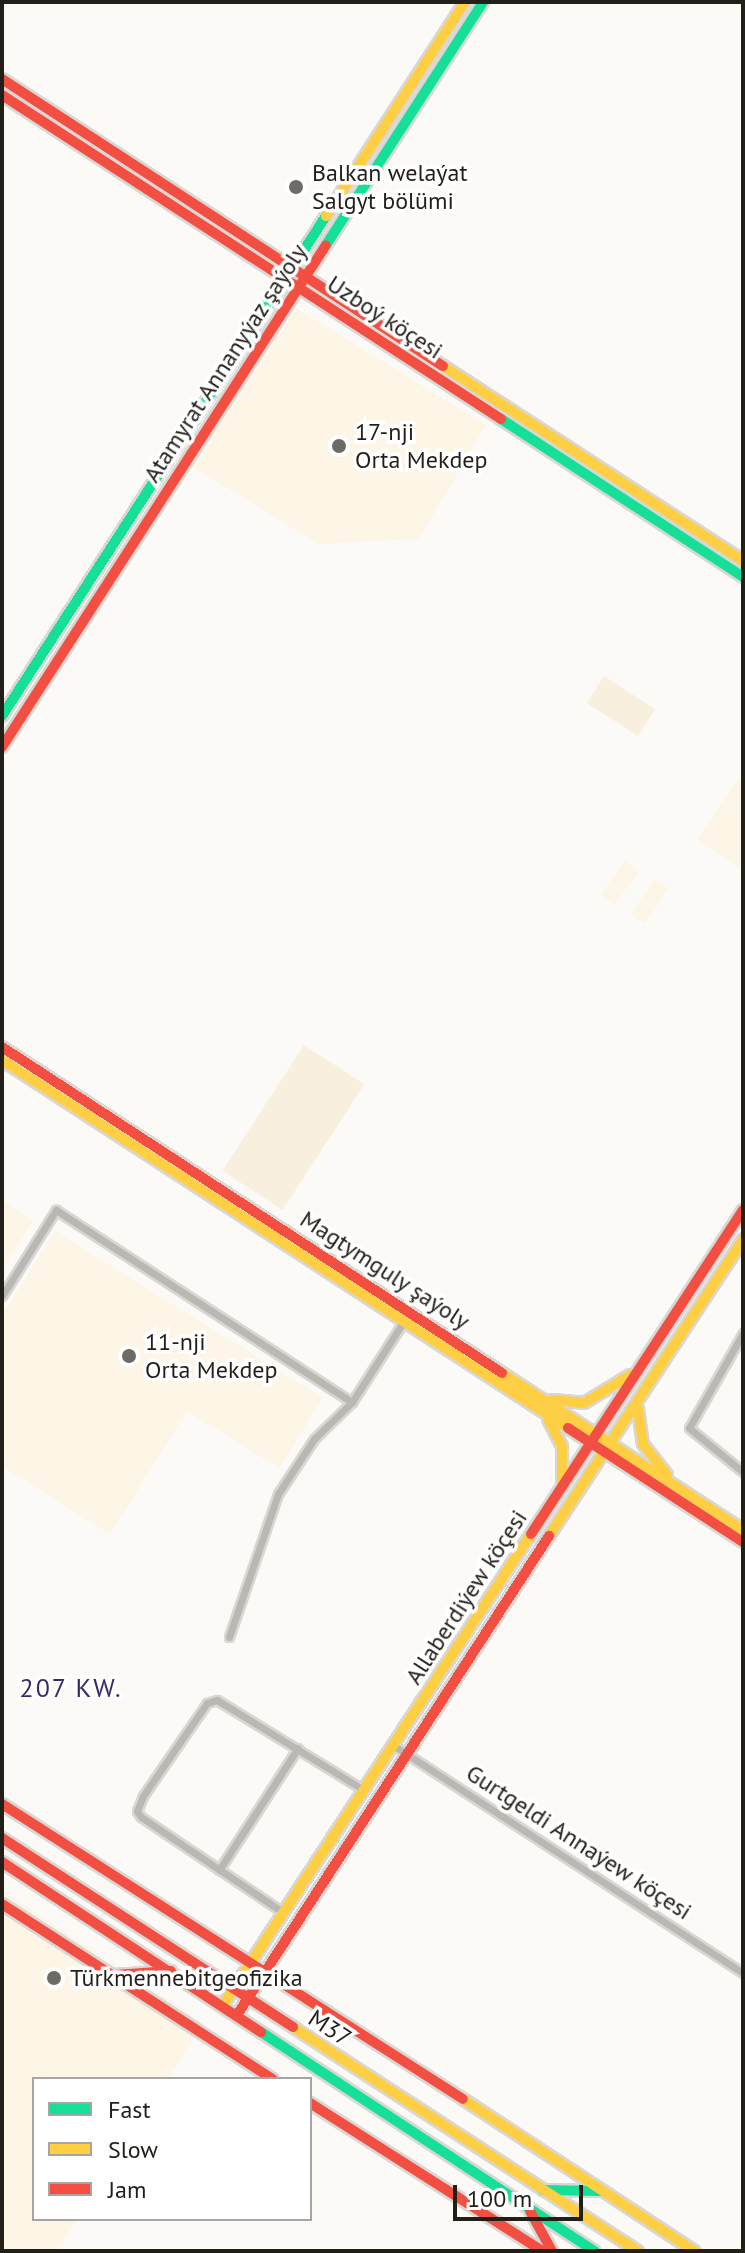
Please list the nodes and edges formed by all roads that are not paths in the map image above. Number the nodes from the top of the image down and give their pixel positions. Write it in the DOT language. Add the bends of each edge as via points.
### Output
graph roads {
  1 [pos="465,2"];
  2 [pos="483,2"];
  3 [pos="2,79"];
  4 [pos="2,95"];
  5 [pos="290,273"];
  6 [pos="305,275"];
  7 [pos="299,286"];
  8 [pos="743,561"];
  9 [pos="743,577"];
  10 [pos="2,716"];
  11 [pos="2,747"];
  12 [pos="2,1047"];
  13 [pos="2,1060"];
  14 [pos="743,1210"];
  15 [pos="743,1240"];
  16 [pos="2,1296"];
  17 [pos="404,1321"];
  18 [pos="743,1333"];
  19 [pos="652,1348"];
  20 [pos="535,1394"];
  21 [pos="641,1398"];
  22 [pos="352,1402"];
  23 [pos="541,1411"];
  24 [pos="598,1433"];
  25 [pos="612,1442"];
  26 [pos="591,1444"];
  27 [pos="606,1453"];
  28 [pos="743,1472"];
  29 [pos="683,1489"];
  30 [pos="560,1491"];
  31 [pos="743,1530"];
  32 [pos="743,1542"];
  33 [pos="229,1637"];
  34 [pos="393,1745"];
  35 [pos="298,1748"];
  36 [pos="407,1754"];
  37 [pos="364,1790"];
  38 [pos="2,1804"];
  39 [pos="2,1838"];
  40 [pos="2,1862"];
  41 [pos="219,1870"];
  42 [pos="2,1904"];
  43 [pos="284,1913"];
  44 [pos="253,1961"];
  45 [pos="265,1969"];
  46 [pos="171,1971"];
  47 [pos="743,1973"];
  48 [pos="115,1975"];
  49 [pos="235,1990"];
  50 [pos="248,1998"];
  51 [pos="223,2005"];
  52 [pos="237,2015"];
  53 [pos="269,2077"];
  54 [pos="312,2104"];
  55 [pos="543,2190"];
  56 [pos="599,2191"];
  57 [pos="528,2209"];
  58 [pos="542,2251"];
  59 [pos="552,2251"];
  60 [pos="595,2251"];
  61 [pos="638,2251"];
  62 [pos="694,2251"];
  1 -- 5 [label="main road, Atamyrat Annanyýaz şaýoly"];
  2 -- 6 [label="main road, Atamyrat Annanyýaz şaýoly"];
  3 -- 5 [label="main road, Uzboý köçesi"];
  4 -- 5 [label="main road, Uzboý köçesi"];
  5 -- 6 [label="main road, Uzboý köçesi"];
  5 -- 7 [label="main road, Uzboý köçesi"];
  5 -- 10 [label="main road, Atamyrat Annanyýaz şaýoly"];
  6 -- 7 [label="main road, Atamyrat Annanyýaz şaýoly"];
  6 -- 8 [label="main road, Uzboý köçesi"];
  7 -- 9 [label="main road, Uzboý köçesi"];
  7 -- 11 [label="main road, Atamyrat Annanyýaz şaýoly"];
  12 -- 20 [label="main road, Magtymguly şaýoly"];
  13 -- 17 [label="main road, Magtymguly şaýoly"];
  14 -- 19 [label="main road, Allaberdiýew köçesi"];
  15 -- 21 [label="main road, Allaberdiýew köçesi"];
  16 -- 22 [label="street" via="56,1210"];
  17 -- 22 [label="street"];
  17 -- 23 [label="main road, Magtymguly şaýoly"];
  18 -- 28 [label="street" via="689,1428"];
  19 -- 20 [label="main road" via="627,1379 584,1403 570,1405"];
  19 -- 24 [label="main road, Allaberdiýew köçesi"];
  20 -- 24 [label="main road, Magtymguly şaýoly"];
  21 -- 25 [label="main road, Allaberdiýew köçesi"];
  21 -- 29 [label="main road" via="635,1418 643,1444"];
  22 -- 33 [label="street" via="314,1439 278,1494"];
  23 -- 26 [label="main road, Magtymguly şaýoly"];
  23 -- 30 [label="main road" via="562,1446"];
  24 -- 25 [label="main road, Magtymguly şaýoly"];
  24 -- 26 [label="main road, Allaberdiýew köçesi"];
  25 -- 27 [label="main road, Allaberdiýew köçesi"];
  25 -- 29 [label="main road, Magtymguly şaýoly"];
  26 -- 27 [label="main road, Magtymguly şaýoly"];
  26 -- 30 [label="main road, Allaberdiýew köçesi"];
  27 -- 32 [label="main road, Magtymguly şaýoly"];
  27 -- 36 [label="main road, Allaberdiýew köçesi"];
  29 -- 31 [label="main road, Magtymguly şaýoly"];
  30 -- 34 [label="main road, Allaberdiýew köçesi"];
  34 -- 36 [label="street, Gurtgeldi Annaýew köçesi"];
  34 -- 37 [label="main road, Allaberdiýew köçesi"];
  35 -- 37 [label="street"];
  35 -- 41 [label="street"];
  35 -- 41 [label="street" via="229,1704 207,1703 139,1803 141,1817"];
  36 -- 45 [label="main road, Allaberdiýew köçesi"];
  36 -- 47 [label="street, Gurtgeldi Annaýew köçesi"];
  37 -- 43 [label="main road, Allaberdiýew köçesi"];
  38 -- 44 [label="main road"];
  39 -- 49 [label="main road, M37 / M37"];
  40 -- 46 [label="main road, M37 / M37"];
  41 -- 43 [label="street"];
  42 -- 48 [label="main road"];
  43 -- 44 [label="main road, Allaberdiýew köçesi"];
  44 -- 45 [label="main road"];
  44 -- 49 [label="main road, Allaberdiýew köçesi"];
  45 -- 50 [label="main road, Allaberdiýew köçesi"];
  45 -- 56 [label="main road"];
  46 -- 48 [label="main road"];
  46 -- 51 [label="main road, M37 / M37"];
  48 -- 53 [label="main road"];
  49 -- 50 [label="main road, M37 / M37"];
  49 -- 51 [label="main road, Allaberdiýew köçesi"];
  50 -- 52 [label="main road, Allaberdiýew köçesi"];
  50 -- 55 [label="main road, M37 / M37"];
  51 -- 52 [label="main road, M37 / M37"];
  52 -- 57 [label="main road, M37 / M37"];
  54 -- 58 [label="main road"];
  55 -- 56 [label="main road"];
  55 -- 61 [label="main road, M37 / M37"];
  56 -- 62 [label="main road"];
  57 -- 59 [label="main road"];
  57 -- 60 [label="main road, M37 / M37"];
}
